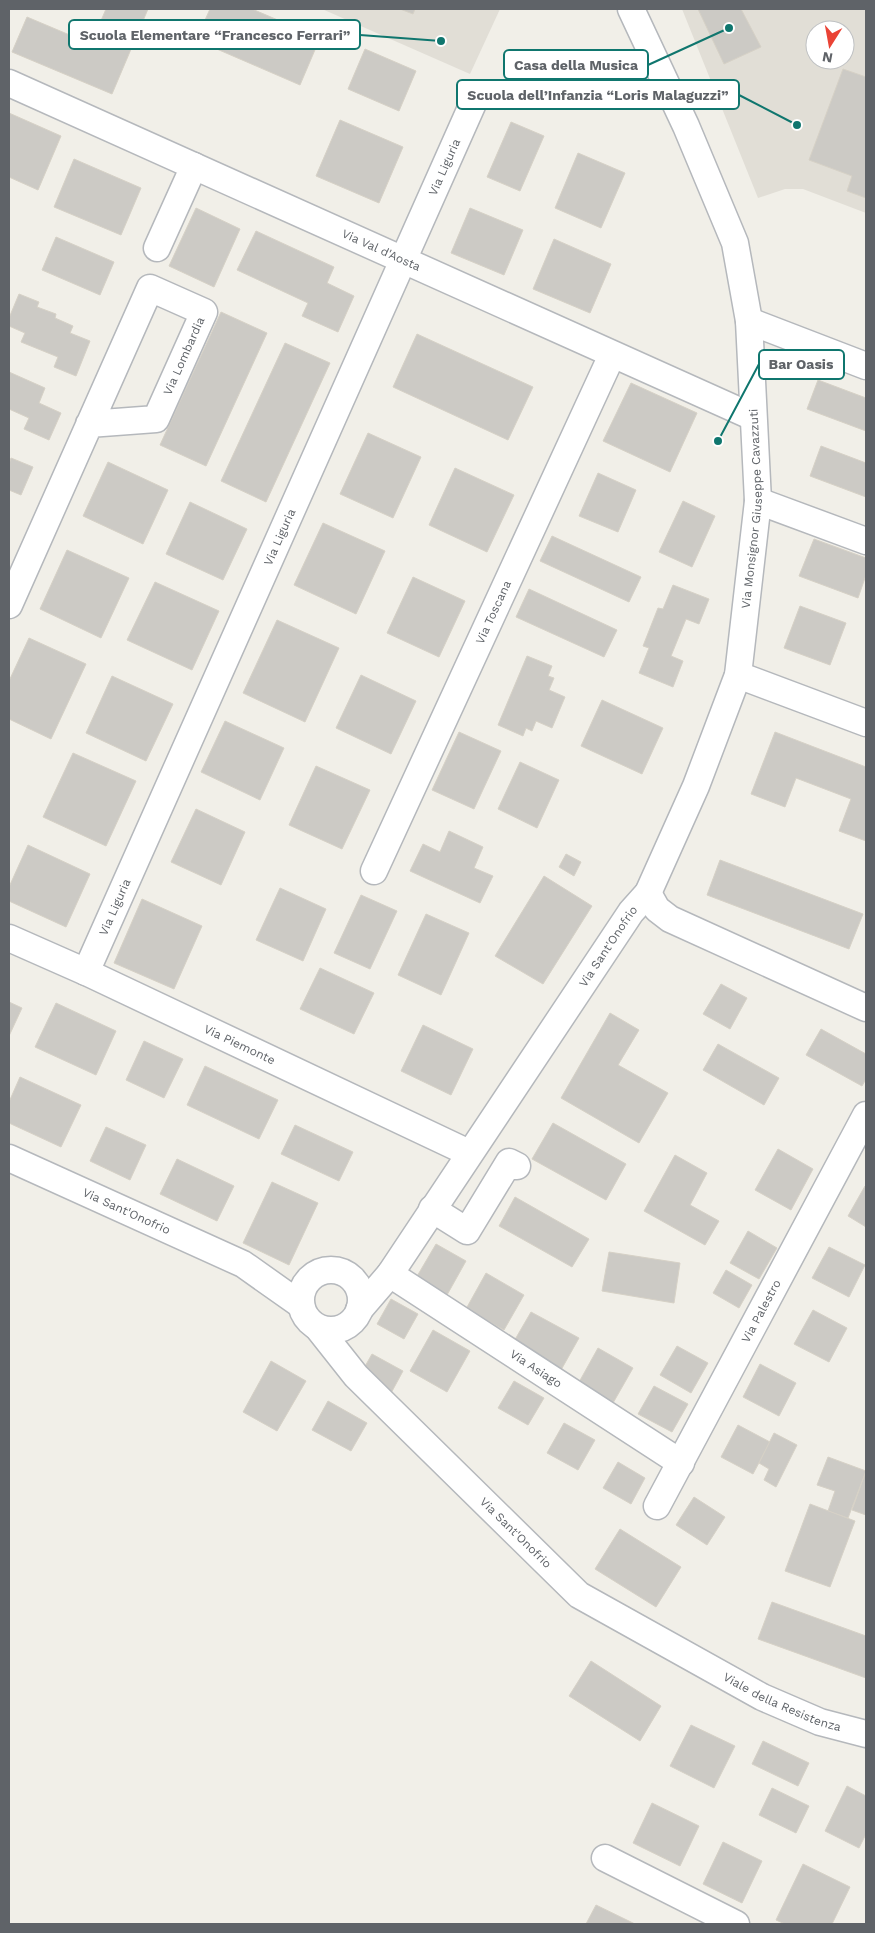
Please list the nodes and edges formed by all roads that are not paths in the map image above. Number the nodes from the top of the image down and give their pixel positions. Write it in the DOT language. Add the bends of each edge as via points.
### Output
graph roads {
  1 [pos="631,9"];
  2 [pos="9,83"];
  3 [pos="474,101"];
  4 [pos="194,166"];
  5 [pos="157,248"];
  6 [pos="404,260"];
  7 [pos="749,321"];
  8 [pos="612,355"];
  9 [pos="866,366"];
  10 [pos="752,418"];
  11 [pos="89,424"];
  12 [pos="758,501"];
  13 [pos="866,541"];
  14 [pos="9,605"];
  15 [pos="738,675"];
  16 [pos="866,723"];
  17 [pos="374,871"];
  18 [pos="648,894"];
  19 [pos="9,938"];
  20 [pos="86,972"];
  21 [pos="866,1008"];
  22 [pos="866,1115"];
  23 [pos="469,1152"];
  24 [pos="9,1158"];
  25 [pos="517,1166"];
  26 [pos="432,1209"];
  27 [pos="242,1264"];
  28 [pos="390,1274"];
  29 [pos="310,1278"];
  30 [pos="355,1282"];
  31 [pos="301,1305"];
  32 [pos="354,1318"];
  33 [pos="318,1328"];
  34 [pos="354,1372"];
  35 [pos="681,1463"];
  36 [pos="657,1506"];
  37 [pos="702,1663"];
  38 [pos="866,1734"];
  39 [pos="605,1858"];
  40 [pos="736,1924"];
  1 -- 7 [label="street, Via Monsignor Giuseppe Cavazzuti" via="686,126 735,243"];
  2 -- 4 [label="street, Via Val d'Aosta"];
  3 -- 6 [label="street, Via Liguria"];
  4 -- 5 [label="street"];
  4 -- 6 [label="street, Via Val d'Aosta"];
  6 -- 8 [label="street, Via Val d'Aosta"];
  6 -- 20 [label="street, Via Liguria"];
  7 -- 9 [label="street"];
  7 -- 10 [label="street, Via Monsignor Giuseppe Cavazzuti"];
  8 -- 10 [label="street, Via Val d'Aosta"];
  8 -- 17 [label="street, Via Toscana"];
  10 -- 12 [label="street, Via Monsignor Giuseppe Cavazzuti"];
  11 -- 11 [label="street, Via Lombardia" via="150,288 204,312 156,419"];
  11 -- 14 [label="street, Via Lombardia"];
  12 -- 13 [label="street"];
  12 -- 15 [label="street, Via Monsignor Giuseppe Cavazzuti"];
  15 -- 16 [label="street"];
  15 -- 18 [label="street, Via Monsignor Giuseppe Cavazzuti" via="696,786"];
  18 -- 21 [label="street, Via Sant'Onofrio" via="657,909 670,919"];
  18 -- 23 [label="street, Via Sant'Onofrio" via="631,912"];
  19 -- 20 [label="street, Via Piemonte"];
  20 -- 23 [label="street, Via Piemonte"];
  22 -- 35 [label="street, Via Palestro"];
  23 -- 26 [label="street, Via Sant'Onofrio"];
  24 -- 27 [label="street, Via Sant'Onofrio"];
  25 -- 26 [label="street" via="509,1162 467,1231"];
  26 -- 28 [label="street, Via Sant'Onofrio"];
  27 -- 29 [label="street, Via Sant'Onofrio"];
  27 -- 31 [label="street, Via Sant'Onofrio"];
  28 -- 30 [label="street"];
  28 -- 32 [label="street, Via Sant'Onofrio"];
  28 -- 35 [label="street, Via Asiago"];
  29 -- 30 [label="street, Via Sant'Onofrio" via="328,1270 347,1275"];
  29 -- 31 [label="street" via="304,1286"];
  30 -- 32 [label="street" via="360,1295"];
  31 -- 33 [label="street, Via Sant'Onofrio" via="304,1315"];
  32 -- 33 [label="street" via="338,1330"];
  32 -- 34 [label="street"];
  33 -- 34 [label="street, Via Sant'Onofrio"];
  34 -- 37 [label="street, Via Sant'Onofrio" via="578,1595"];
  35 -- 36 [label="street, Via Palestro"];
  37 -- 38 [label="street, Viale della Resistenza" via="762,1697 820,1722"];
  39 -- 40 [label="street"];
}
